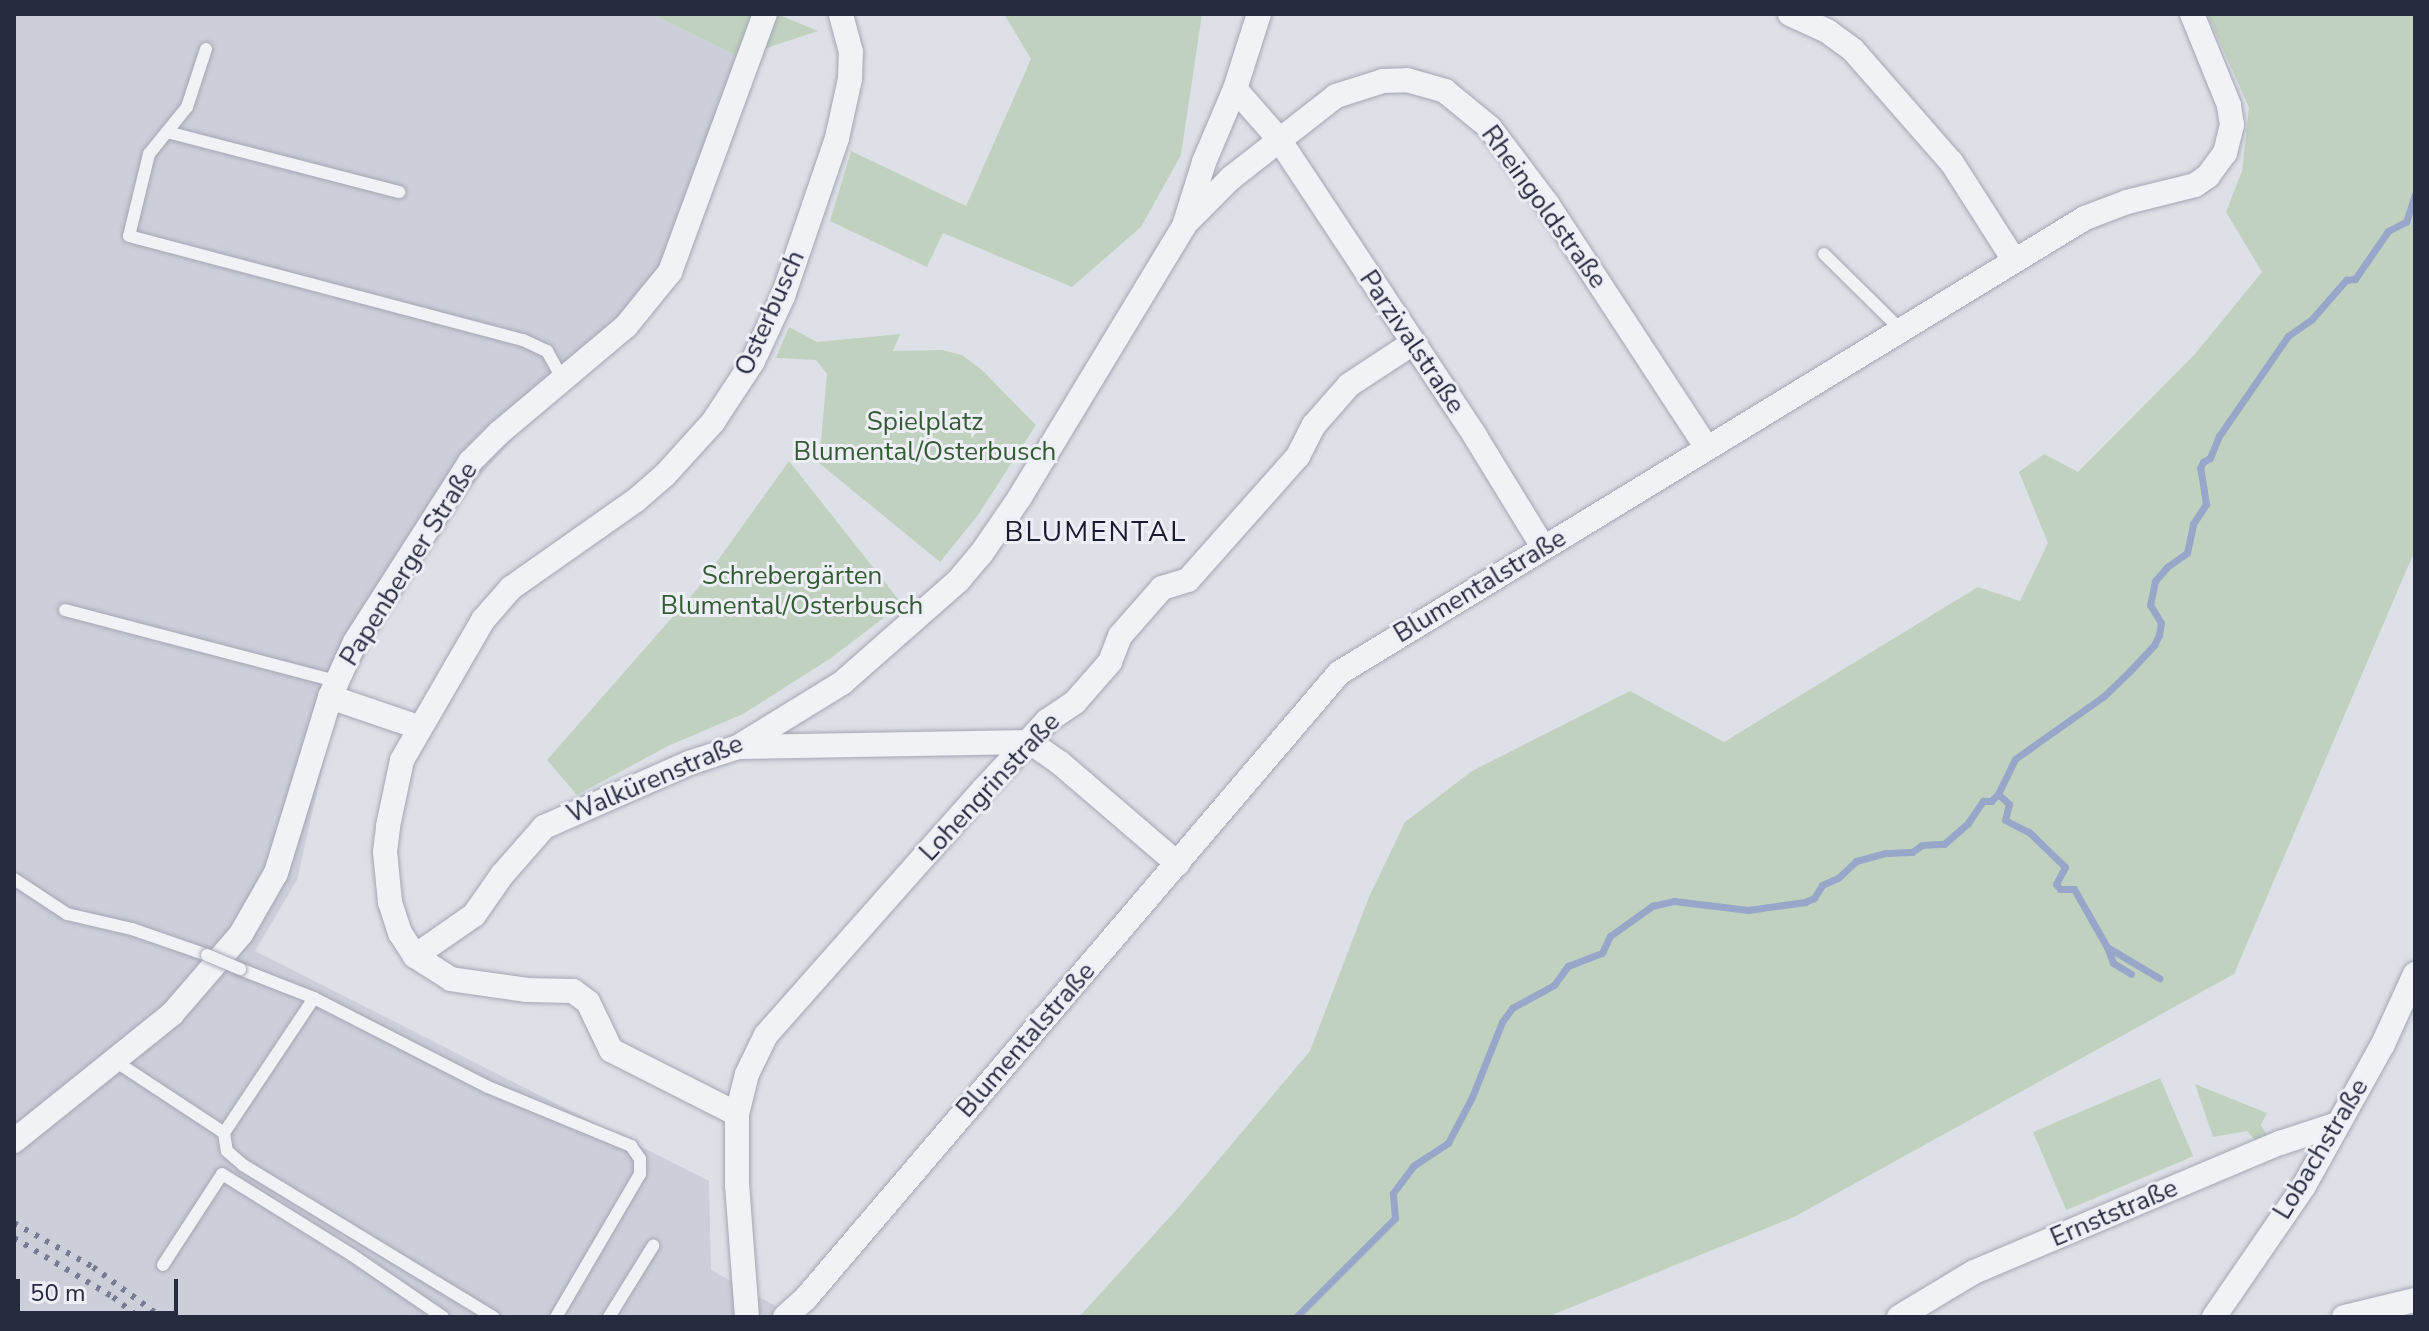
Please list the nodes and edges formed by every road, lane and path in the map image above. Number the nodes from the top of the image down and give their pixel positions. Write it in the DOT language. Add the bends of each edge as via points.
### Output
graph roads {
  1 [pos="765,14"];
  2 [pos="841,14"];
  3 [pos="1259,14"];
  4 [pos="1790,14"];
  5 [pos="2192,14"];
  6 [pos="206,49"];
  7 [pos="1235,89"];
  8 [pos="167,132"];
  9 [pos="1278,138"];
  10 [pos="1204,162"];
  11 [pos="1231,178"];
  12 [pos="399,192"];
  13 [pos="1184,226"];
  14 [pos="1824,254"];
  15 [pos="2014,260"];
  16 [pos="1901,330"];
  17 [pos="1413,343"];
  18 [pos="562,378"];
  19 [pos="1707,448"];
  20 [pos="1543,547"];
  21 [pos="65,610"];
  22 [pos="333,689"];
  23 [pos="418,727"];
  24 [pos="1030,742"];
  25 [pos="738,747"];
  26 [pos="1178,864"];
  27 [pos="14,879"];
  28 [pos="415,956"];
  29 [pos="2415,974"];
  30 [pos="314,998"];
  31 [pos="115,1061"];
  32 [pos="737,1114"];
  33 [pos="2337,1124"];
  34 [pos="224,1133"];
  35 [pos="14,1141"];
  36 [pos="653,1246"];
  37 [pos="163,1265"];
  38 [pos="2415,1300"];
  39 [pos="443,1317"];
  40 [pos="493,1317"];
  41 [pos="556,1317"];
  42 [pos="609,1317"];
  43 [pos="747,1317"];
  44 [pos="785,1317"];
  45 [pos="1899,1317"];
  46 [pos="2214,1317"];
  47 [pos="2344,1317"];
  1 -- 18 [label="street, Papenberger Straße" via="670,272 626,326"];
  2 -- 23 [label="street, Osterbusch" via="851,52 837,138 783,296 753,361 713,422 665,475 511,588 483,620"];
  3 -- 7 [label="street, Walkürenstraße"];
  4 -- 15 [label="street" via="1853,50 1952,163"];
  5 -- 15 [label="street, Blumentalstraße" via="2231,115 2230,139 2217,167 2195,185 2085,218"];
  6 -- 8 [label="lane" via="187,107"];
  7 -- 9 [label="street"];
  7 -- 10 [label="street, Walkürenstraße"];
  8 -- 12 [label="lane"];
  8 -- 18 [label="lane" via="149,154 129,236 523,340 547,351"];
  9 -- 11 [label="street, Walkürenstraße"];
  9 -- 17 [label="street, Parzivalstraße"];
  9 -- 19 [label="street, Rheingoldstraße" via="1336,96 1362,85 1407,80 1462,101 1490,128 1548,205"];
  10 -- 11 [label="lane" via="1212,179"];
  10 -- 13 [label="street, Walkürenstraße"];
  11 -- 13 [label="street, Walkürenstraße"];
  13 -- 25 [label="street, Walkürenstraße" via="981,554 936,603 842,683"];
  14 -- 16 [label="lane"];
  15 -- 16 [label="street, Blumentalstraße"];
  16 -- 19 [label="street, Blumentalstraße"];
  17 -- 20 [label="street, Parzivalstraße"];
  17 -- 24 [label="street, Lohengrinstraße" via="1349,385 1314,425 1298,456 1188,580 1162,588 1120,636 1110,662"];
  18 -- 22 [label="street, Papenberger Straße" via="470,462 355,642"];
  19 -- 20 [label="street, Blumentalstraße"];
  20 -- 26 [label="street, Blumentalstraße" via="1339,673"];
  21 -- 22 [label="lane"];
  22 -- 23 [label="street"];
  22 -- 31 [label="street, Papenberger Straße" via="276,873 247,924 172,1014"];
  23 -- 28 [label="street, Osterbusch" via="402,760 385,852 390,902"];
  24 -- 25 [label="street"];
  24 -- 26 [label="street"];
  24 -- 32 [label="street, Lohengrinstraße" via="766,1035 747,1074"];
  25 -- 28 [label="street, Walkürenstraße" via="544,827 474,915"];
  26 -- 44 [label="street, Blumentalstraße"];
  27 -- 30 [label="lane, bridge" via="67,914 132,929"];
  28 -- 32 [label="street, Osterbusch" via="451,979 499,988 573,991 588,1002 611,1050"];
  29 -- 33 [label="street, Lobachstraße"];
  30 -- 34 [label="lane"];
  30 -- 41 [label="lane" via="488,1087 631,1146 640,1159 640,1174"];
  31 -- 34 [label="lane"];
  31 -- 35 [label="street, Papenberger Straße"];
  32 -- 43 [label="street, Lohengrinstraße"];
  33 -- 45 [label="street, Ernststraße" via="1974,1272"];
  33 -- 46 [label="street, Lobachstraße" via="2304,1186"];
  34 -- 40 [label="lane" via="227,1151 243,1165"];
  36 -- 42 [label="lane"];
  37 -- 39 [label="lane" via="222,1174"];
  38 -- 47 [label="street"];
}
